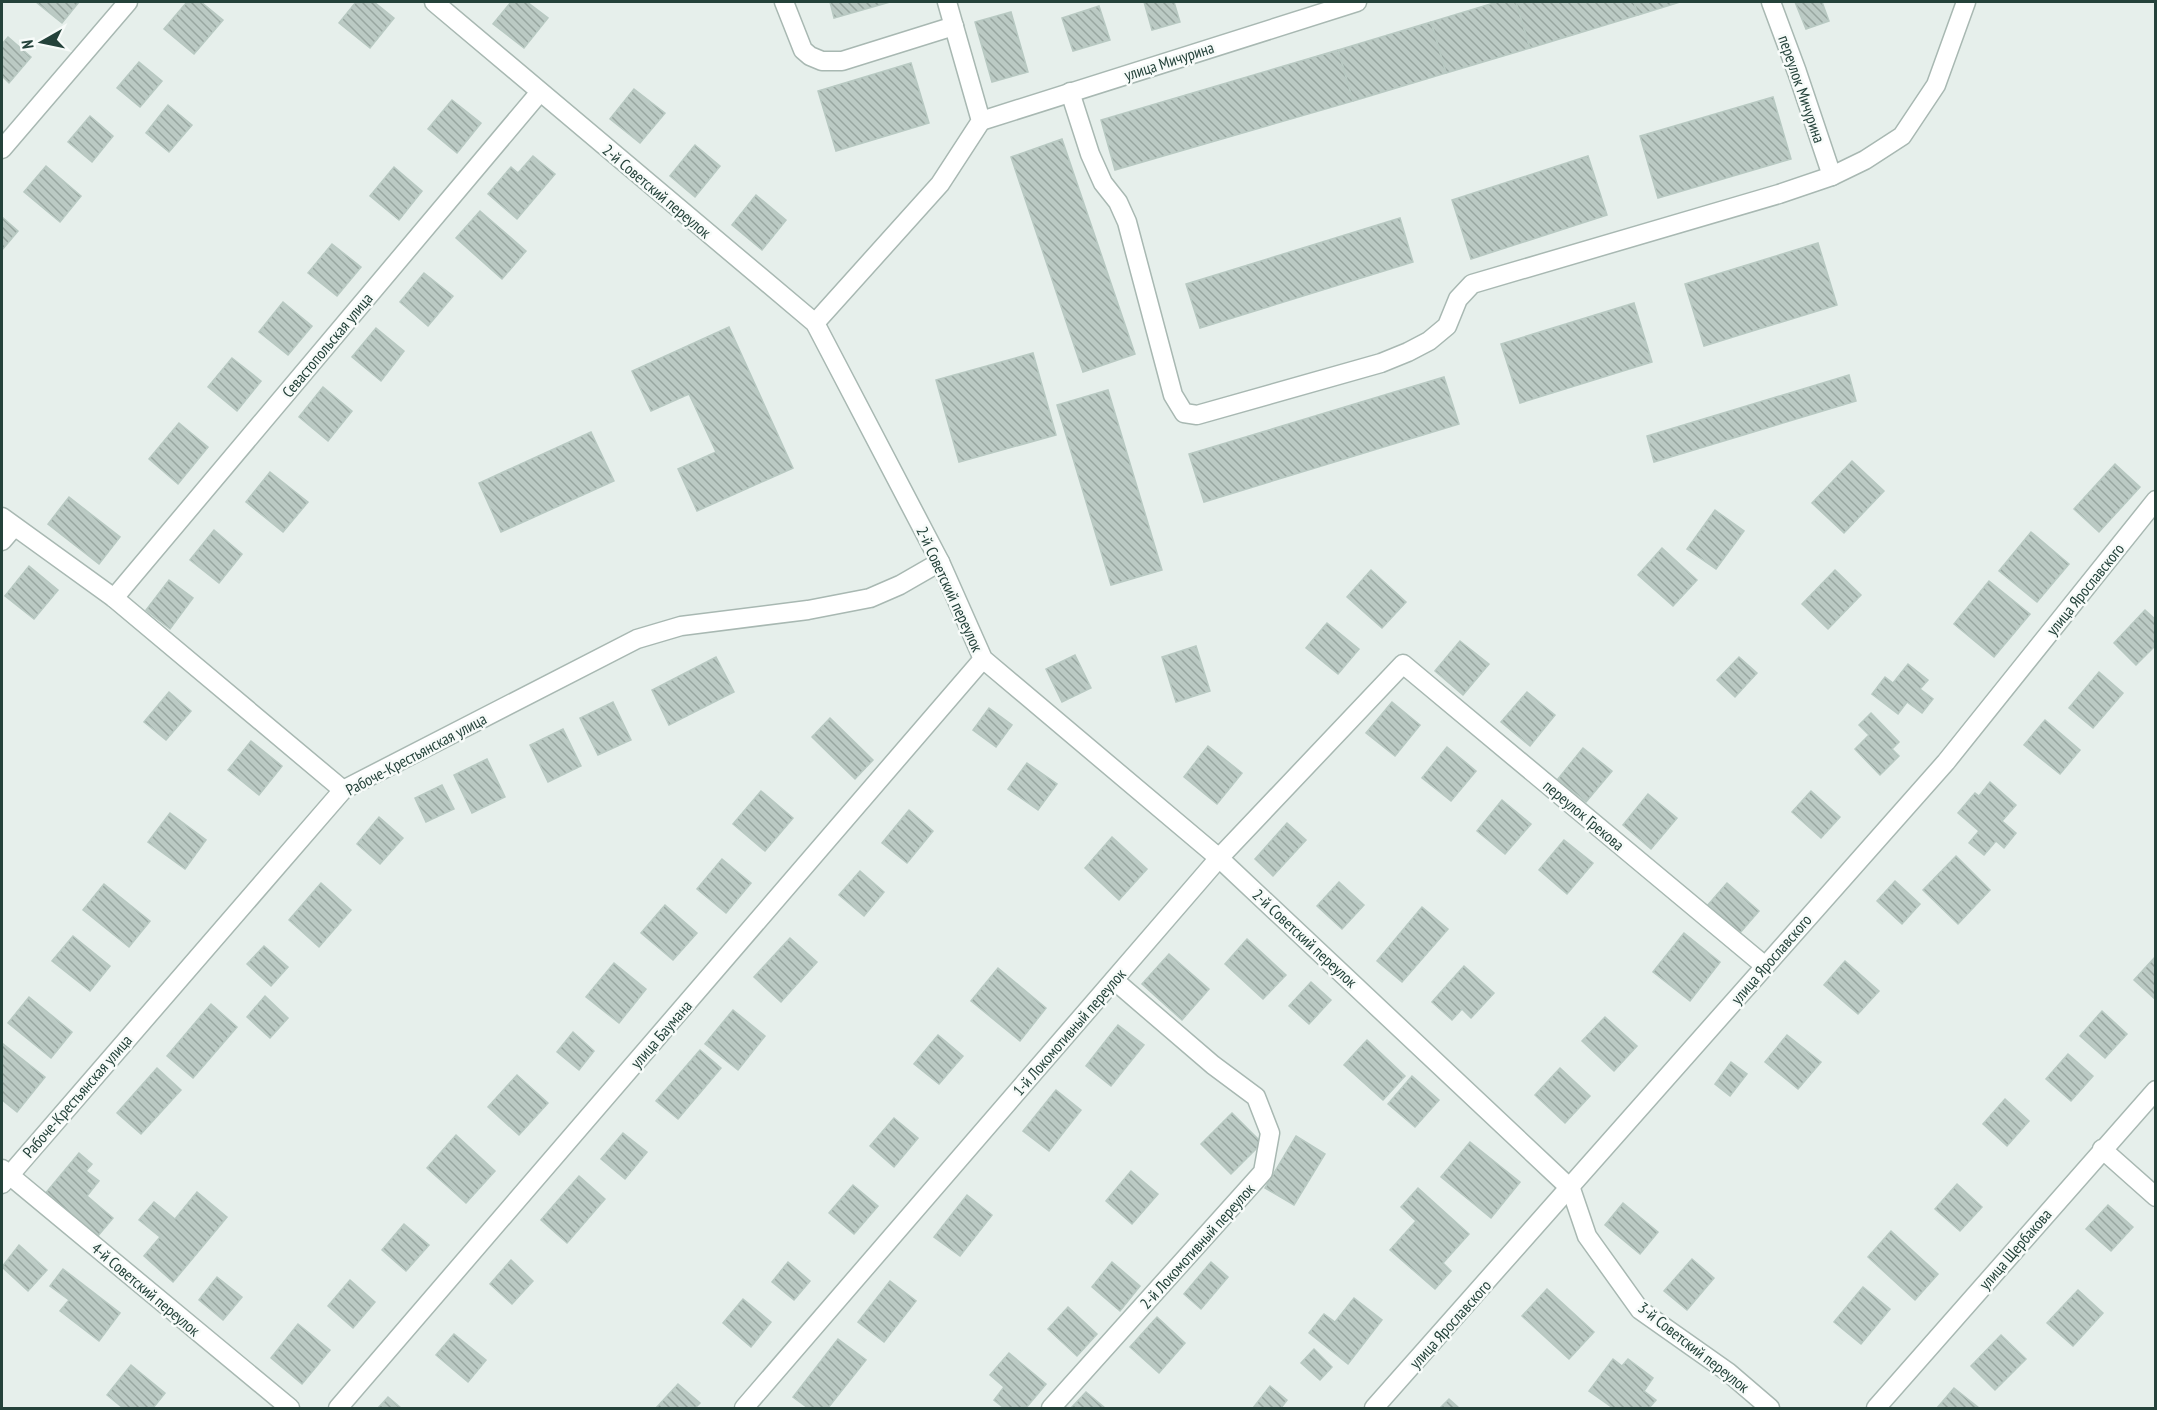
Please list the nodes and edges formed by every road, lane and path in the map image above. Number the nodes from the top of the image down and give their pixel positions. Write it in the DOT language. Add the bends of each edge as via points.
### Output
graph roads {
  1 [pos="128,2"];
  2 [pos="434,2"];
  3 [pos="784,2"];
  4 [pos="947,2"];
  5 [pos="1357,2"];
  6 [pos="1771,2"];
  7 [pos="1966,2"];
  8 [pos="954,26"];
  9 [pos="540,92"];
  10 [pos="1070,92"];
  11 [pos="981,121"];
  12 [pos="2,149"];
  13 [pos="1832,176"];
  14 [pos="814,322"];
  15 [pos="2156,500"];
  16 [pos="8,522"];
  17 [pos="2,542"];
  18 [pos="940,562"];
  19 [pos="114,598"];
  20 [pos="983,659"];
  21 [pos="1403,664"];
  22 [pos="343,790"];
  23 [pos="1219,858"];
  24 [pos="1765,966"];
  25 [pos="1114,980"];
  26 [pos="2156,1090"];
  27 [pos="2102,1149"];
  28 [pos="4,1176"];
  29 [pos="1571,1188"];
  30 [pos="2156,1197"];
  31 [pos="290,1408"];
  32 [pos="338,1408"];
  33 [pos="744,1408"];
  34 [pos="1051,1408"];
  35 [pos="1374,1408"];
  36 [pos="1770,1408"];
  37 [pos="1876,1408"];
  1 -- 12 [label="street"];
  2 -- 9 [label="street, 2-й Советский переулок"];
  3 -- 8 [label="street" via="803,50 822,61 842,61"];
  4 -- 8 [label="street"];
  5 -- 10 [label="street, улица Мичурина"];
  6 -- 13 [label="street, переулок Мичурина"];
  7 -- 13 [label="street" via="1936,85 1902,135"];
  8 -- 11 [label="street"];
  9 -- 14 [label="street, 2-й Советский переулок"];
  9 -- 19 [label="street, Севастопольская улица"];
  10 -- 11 [label="street, улица Мичурина"];
  10 -- 13 [label="street" via="1090,154 1127,222 1173,395 1184,413 1197,415 1408,352 1447,326 1458,299 1472,284"];
  11 -- 14 [label="street" via="940,184"];
  14 -- 18 [label="street, 2-й Советский переулок"];
  15 -- 24 [label="street, улица Ярославского" via="1946,762"];
  16 -- 17 [label="street"];
  16 -- 19 [label="street"];
  18 -- 20 [label="street, 2-й Советский переулок"];
  18 -- 22 [label="street, Рабоче-Крестьянская улица" via="870,598 681,626 637,639"];
  19 -- 22 [label="street"];
  20 -- 23 [label="street, 2-й Советский переулок"];
  20 -- 32 [label="street, улица Баумана"];
  21 -- 23 [label="street, 1-й Локомотивный переулок"];
  21 -- 24 [label="street, переулок Грекова"];
  22 -- 28 [label="street, Рабоче-Крестьянская улица"];
  23 -- 25 [label="street, 1-й Локомотивный переулок"];
  23 -- 29 [label="street, 2-й Советский переулок"];
  24 -- 29 [label="street, улица Ярославского"];
  25 -- 33 [label="street, 1-й Локомотивный переулок"];
  25 -- 34 [label="street, 2-й Локомотивный переулок" via="1256,1097 1270,1133 1263,1173"];
  26 -- 27 [label="street, улица Щербакова"];
  27 -- 30 [label="street"];
  27 -- 37 [label="street, улица Щербакова"];
  28 -- 31 [label="street, 4-й Советский переулок"];
  29 -- 35 [label="street, улица Ярославского"];
  29 -- 36 [label="street, 3-й Советский переулок" via="1587,1236 1640,1310 1728,1372"];
}
